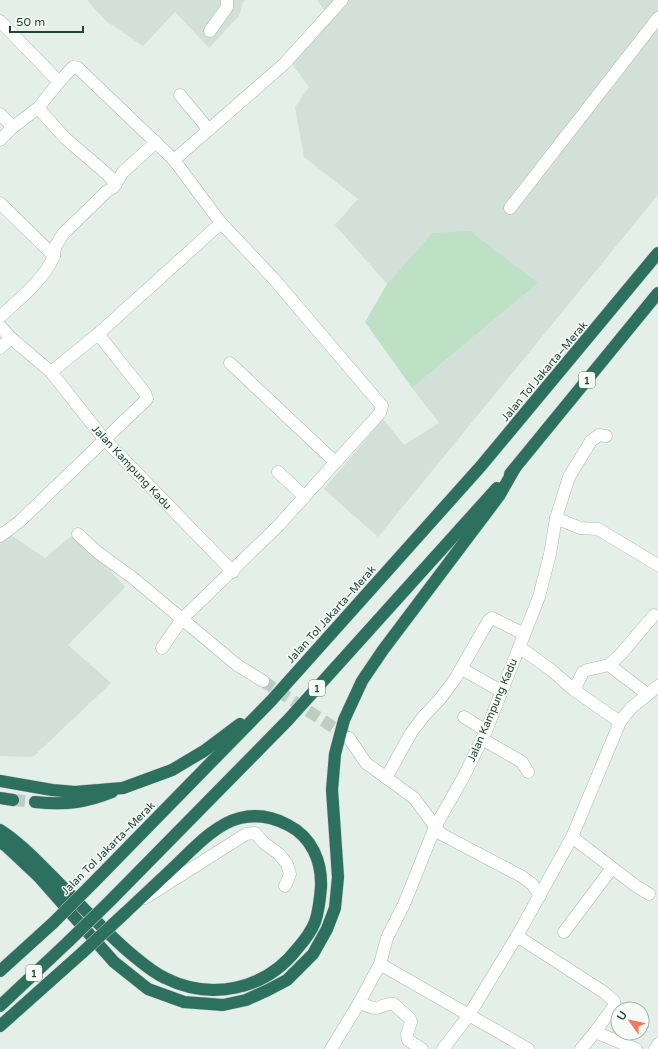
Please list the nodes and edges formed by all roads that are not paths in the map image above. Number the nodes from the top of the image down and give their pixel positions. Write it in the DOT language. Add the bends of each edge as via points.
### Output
graph roads {
  1 [pos="226,0"];
  2 [pos="342,0"];
  3 [pos="658,18"];
  4 [pos="0,21"];
  5 [pos="210,31"];
  6 [pos="59,82"];
  7 [pos="180,95"];
  8 [pos="38,108"];
  9 [pos="0,114"];
  10 [pos="13,127"];
  11 [pos="209,130"];
  12 [pos="0,140"];
  13 [pos="156,142"];
  14 [pos="174,160"];
  15 [pos="116,184"];
  16 [pos="0,203"];
  17 [pos="510,208"];
  18 [pos="221,223"];
  19 [pos="658,253"];
  20 [pos="54,256"];
  21 [pos="658,293"];
  22 [pos="0,317"];
  23 [pos="0,326"];
  24 [pos="98,334"];
  25 [pos="12,338"];
  26 [pos="0,348"];
  27 [pos="230,363"];
  28 [pos="50,372"];
  29 [pos="606,436"];
  30 [pos="104,439"];
  31 [pos="335,462"];
  32 [pos="515,468"];
  33 [pos="278,472"];
  34 [pos="305,496"];
  35 [pos="556,518"];
  36 [pos="78,534"];
  37 [pos="0,536"];
  38 [pos="658,565"];
  39 [pos="233,572"];
  40 [pos="654,615"];
  41 [pos="182,619"];
  42 [pos="524,634"];
  43 [pos="519,647"];
  44 [pos="162,648"];
  45 [pos="609,665"];
  46 [pos="462,669"];
  47 [pos="263,681"];
  48 [pos="501,690"];
  49 [pos="574,690"];
  50 [pos="654,693"];
  51 [pos="271,701"];
  52 [pos="464,717"];
  53 [pos="620,722"];
  54 [pos="484,735"];
  55 [pos="349,738"];
  56 [pos="528,772"];
  57 [pos="386,778"];
  58 [pos="0,781"];
  59 [pos="123,788"];
  60 [pos="0,798"];
  61 [pos="14,800"];
  62 [pos="35,802"];
  63 [pos="435,827"];
  64 [pos="0,830"];
  65 [pos="572,837"];
  66 [pos="0,842"];
  67 [pos="612,868"];
  68 [pos="285,886"];
  69 [pos="649,894"];
  70 [pos="540,896"];
  71 [pos="128,910"];
  72 [pos="564,932"];
  73 [pos="517,936"];
  74 [pos="380,964"];
  75 [pos="0,971"];
  76 [pos="359,1003"];
  77 [pos="0,1006"];
  78 [pos="468,1015"];
  79 [pos="0,1026"];
  80 [pos="595,1032"];
  81 [pos="658,1044"];
  82 [pos="331,1049"];
  83 [pos="422,1049"];
  84 [pos="443,1049"];
  85 [pos="528,1049"];
  86 [pos="581,1049"];
  87 [pos="636,1049"];
  88 [pos="655,1049"];
  1 -- 5 [label="street" via="227,8"];
  2 -- 11 [label="street" via="284,64"];
  3 -- 17 [label="street"];
  4 -- 6 [label="street"];
  6 -- 8 [label="street"];
  6 -- 13 [label="street" via="72,67 78,68"];
  7 -- 11 [label="street"];
  8 -- 10 [label="street"];
  8 -- 15 [label="street" via="64,138"];
  9 -- 10 [label="street"];
  10 -- 12 [label="street"];
  11 -- 14 [label="street"];
  13 -- 14 [label="street"];
  13 -- 15 [label="street" via="123,172"];
  14 -- 18 [label="street"];
  15 -- 20 [label="street" via="63,234 55,247"];
  16 -- 20 [label="street"];
  18 -- 24 [label="street"];
  18 -- 31 [label="street" via="273,278 382,406 380,414"];
  19 -- 51 [label="highway, Jalan Tol Jakarta–Merak / 1" via="481,466"];
  20 -- 22 [label="street" via="38,280"];
  21 -- 32 [label="highway, 1"];
  23 -- 25 [label="street, Jalan Kampung Kadu"];
  24 -- 28 [label="street"];
  24 -- 30 [label="street" via="147,397 146,402"];
  25 -- 26 [label="street"];
  25 -- 28 [label="street, Jalan Kampung Kadu"];
  27 -- 31 [label="street"];
  28 -- 30 [label="street, Jalan Kampung Kadu"];
  29 -- 35 [label="street, Jalan Kampung Kadu" via="599,436 591,441 579,459 569,477"];
  30 -- 37 [label="street" via="19,522"];
  30 -- 39 [label="street, Jalan Kampung Kadu"];
  31 -- 34 [label="street"];
  32 -- 66 [label="highway" via="499,496 383,650 362,681 344,720 335,754 332,790 338,877 335,908 313,954 288,980 246,1000 223,1005 184,1002 148,989 114,962 39,877"];
  32 -- 77 [label="highway, 1, bridge" via="288,720 110,901"];
  33 -- 34 [label="street"];
  34 -- 39 [label="street"];
  35 -- 38 [label="street" via="580,528 598,529"];
  35 -- 42 [label="street, Jalan Kampung Kadu" via="539,597"];
  36 -- 41 [label="street"];
  39 -- 41 [label="street"];
  40 -- 45 [label="street"];
  41 -- 44 [label="street"];
  41 -- 47 [label="street" via="237,665"];
  42 -- 43 [label="street, Jalan Kampung Kadu"];
  42 -- 46 [label="street" via="492,618"];
  43 -- 48 [label="street, Jalan Kampung Kadu"];
  43 -- 49 [label="street"];
  45 -- 49 [label="street" via="583,672"];
  45 -- 50 [label="street"];
  46 -- 48 [label="street"];
  46 -- 57 [label="street" via="416,726"];
  48 -- 54 [label="street, Jalan Kampung Kadu"];
  49 -- 53 [label="street"];
  50 -- 53 [label="street" via="631,708"];
  51 -- 59 [label="highway" via="204,751 172,770"];
  51 -- 75 [label="highway, Jalan Tol Jakarta–Merak / 1, bridge" via="53,923"];
  52 -- 54 [label="street"];
  53 -- 65 [label="street"];
  54 -- 56 [label="street" via="522,762"];
  54 -- 63 [label="street, Jalan Kampung Kadu"];
  55 -- 57 [label="street" via="366,763"];
  57 -- 63 [label="street" via="414,798"];
  58 -- 59 [label="highway" via="75,792"];
  59 -- 62 [label="highway" via="95,799 72,804"];
  60 -- 61 [label="highway"];
  63 -- 70 [label="street" via="441,834 527,880"];
  63 -- 74 [label="street, Jalan Kampung Kadu" via="405,902 387,938"];
  64 -- 71 [label="highway" via="13,838 39,862 118,944 147,968 195,989 226,990 258,982 278,969 305,940 314,923 320,902 322,875 317,855 309,842 295,828 263,816 240,818 224,824 204,838"];
  65 -- 67 [label="street"];
  65 -- 70 [label="street"];
  67 -- 69 [label="street"];
  67 -- 72 [label="street"];
  68 -- 71 [label="street" via="290,874 287,864 255,833 246,834"];
  70 -- 73 [label="street"];
  71 -- 79 [label="highway, bridge"];
  73 -- 78 [label="street"];
  73 -- 80 [label="street" via="614,1001 614,1006"];
  74 -- 76 [label="street, Jalan Kampung Kadu"];
  74 -- 78 [label="street"];
  76 -- 82 [label="street, Jalan Kampung Kadu"];
  76 -- 83 [label="street" via="372,1008 394,1004 410,1019 408,1040"];
  78 -- 84 [label="street"];
  78 -- 85 [label="street"];
  80 -- 86 [label="street"];
  80 -- 87 [label="street"];
  81 -- 88 [label="street"];
}
